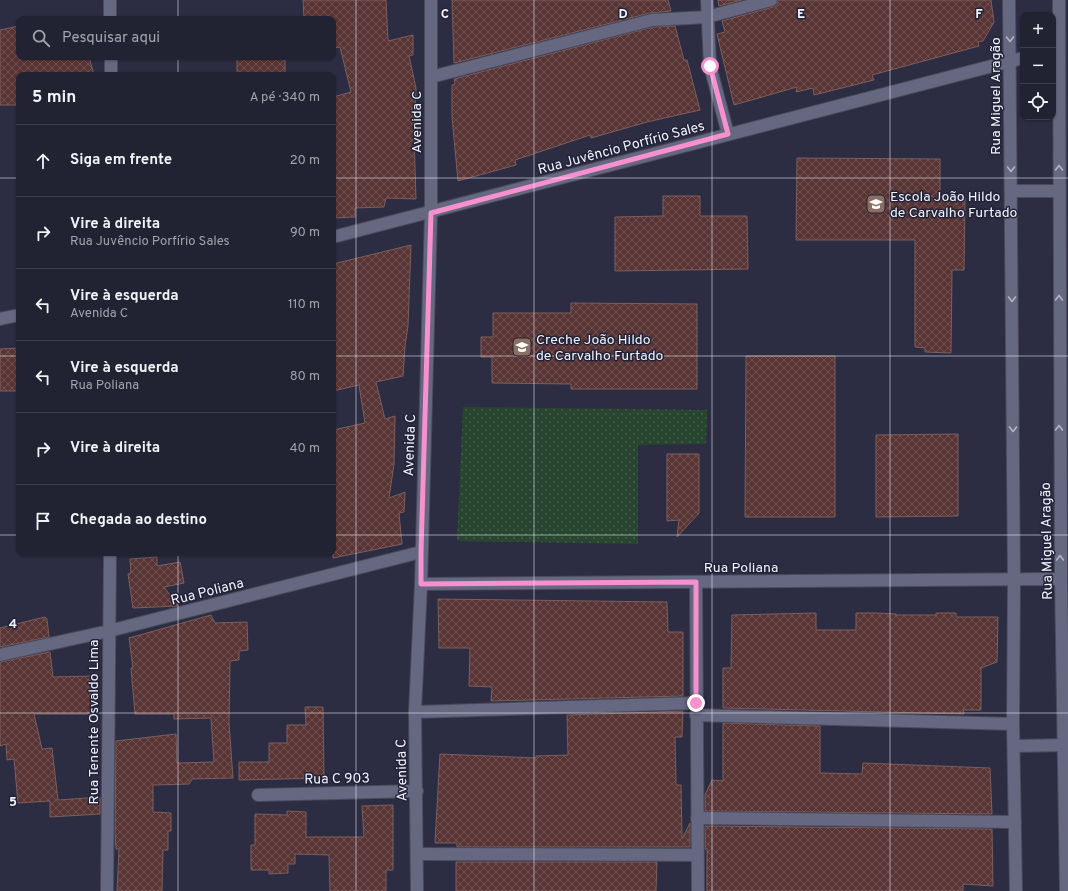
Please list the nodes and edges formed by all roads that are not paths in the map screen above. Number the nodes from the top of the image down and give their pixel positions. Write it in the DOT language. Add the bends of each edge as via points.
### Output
graph roads {
  1 [pos="110,0"];
  2 [pos="431,0"];
  3 [pos="707,0"];
  4 [pos="771,0"];
  5 [pos="1009,0"];
  6 [pos="1059,0"];
  7 [pos="110,16"];
  8 [pos="707,17"];
  9 [pos="1060,52"];
  10 [pos="1020,58"];
  11 [pos="111,60"];
  12 [pos="1010,60"];
  13 [pos="111,72"];
  14 [pos="431,77"];
  15 [pos="728,134"];
  16 [pos="1059,191"];
  17 [pos="1011,192"];
  18 [pos="431,213"];
  19 [pos="336,237"];
  20 [pos="16,316"];
  21 [pos="0,319"];
  22 [pos="421,552"];
  23 [pos="110,556"];
  24 [pos="1061,579"];
  25 [pos="1014,581"];
  26 [pos="696,582"];
  27 [pos="421,584"];
  28 [pos="108,631"];
  29 [pos="0,655"];
  30 [pos="696,709"];
  31 [pos="415,712"];
  32 [pos="1013,724"];
  33 [pos="1064,745"];
  34 [pos="1014,746"];
  35 [pos="417,791"];
  36 [pos="258,795"];
  37 [pos="697,818"];
  38 [pos="1015,822"];
  39 [pos="417,854"];
  40 [pos="697,855"];
  41 [pos="107,891"];
  42 [pos="418,891"];
  43 [pos="698,891"];
  44 [pos="1016,891"];
  45 [pos="1066,891"];
  1 -- 7 [label="street"];
  2 -- 14 [label="street, Avenida C"];
  3 -- 8 [label="street"];
  4 -- 8 [label="street"];
  5 -- 12 [label="street, Rua Miguel Aragão, one-way"];
  6 -- 9 [label="street, Rua Miguel Aragão"];
  8 -- 14 [label="street" via="652,20"];
  8 -- 15 [label="street" via="710,66"];
  16 -- 9 [label="street, Rua Miguel Aragão, one-way"];
  10 -- 12 [label="street, Rua Juvêncio Porfírio Sales"];
  11 -- 13 [label="street"];
  12 -- 15 [label="street, Rua Juvêncio Porfírio Sales"];
  12 -- 17 [label="street, Rua Miguel Aragão, one-way"];
  14 -- 18 [label="street, Avenida C"];
  15 -- 18 [label="street, Rua Juvêncio Porfírio Sales"];
  16 -- 17 [label="street"];
  24 -- 16 [label="street, Rua Miguel Aragão, one-way"];
  17 -- 25 [label="street, Rua Miguel Aragão, one-way"];
  18 -- 19 [label="street, Rua Juvêncio Porfírio Sales"];
  18 -- 22 [label="street, Avenida C"];
  20 -- 21 [label="street"];
  22 -- 27 [label="street, Avenida C"];
  22 -- 28 [label="street, Rua Poliana"];
  23 -- 28 [label="street, Rua Tenente Osvaldo Lima"];
  24 -- 25 [label="street, Rua Poliana"];
  24 -- 33 [label="street, Rua Miguel Aragão"];
  25 -- 26 [label="street, Rua Poliana"];
  25 -- 32 [label="street, Rua Miguel Aragão"];
  26 -- 27 [label="street, Rua Poliana"];
  26 -- 30 [label="street"];
  27 -- 31 [label="street, Avenida C"];
  28 -- 29 [label="street, Rua Poliana"];
  28 -- 41 [label="street, Rua Tenente Osvaldo Lima"];
  30 -- 31 [label="street"];
  30 -- 32 [label="street"];
  30 -- 37 [label="street"];
  31 -- 35 [label="street, Avenida C"];
  32 -- 34 [label="street, Rua Miguel Aragão"];
  33 -- 34 [label="street"];
  33 -- 45 [label="street, Rua Miguel Aragão"];
  34 -- 38 [label="street, Rua Miguel Aragão"];
  35 -- 36 [label="street, Rua C 903"];
  35 -- 39 [label="street, Avenida C"];
  37 -- 38 [label="street"];
  37 -- 40 [label="street"];
  38 -- 44 [label="street, Rua Miguel Aragão"];
  39 -- 40 [label="street"];
  39 -- 42 [label="street, Avenida C"];
  40 -- 43 [label="street"];
}
